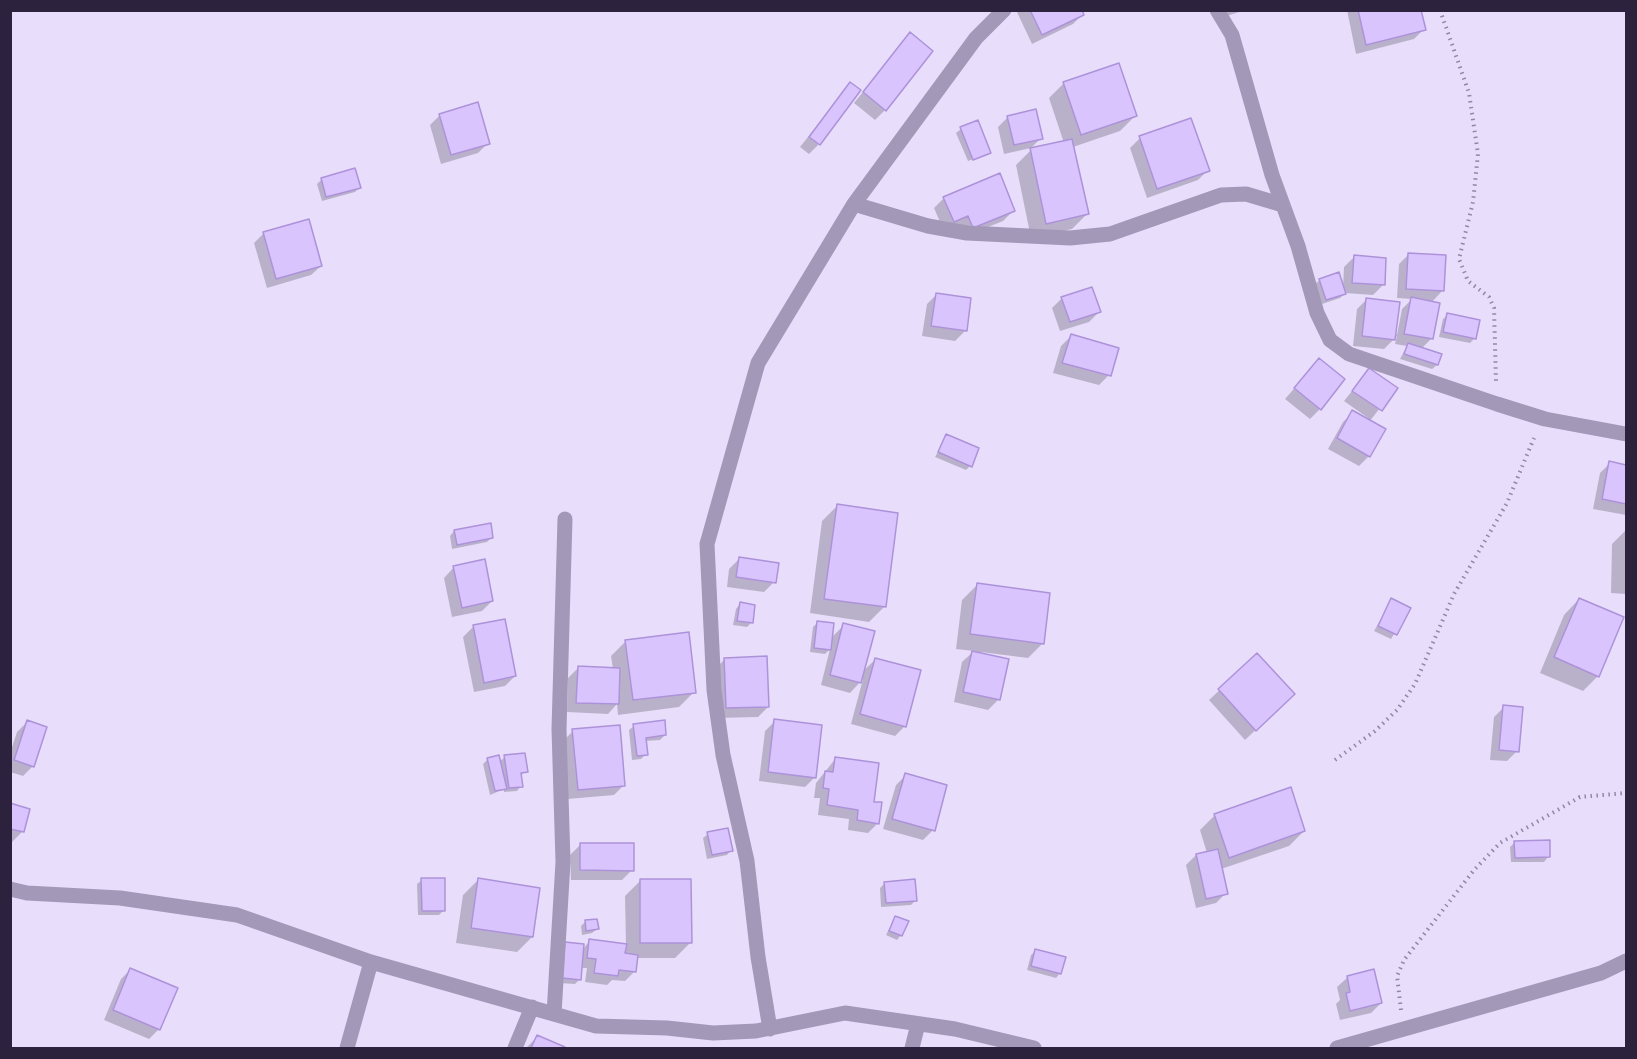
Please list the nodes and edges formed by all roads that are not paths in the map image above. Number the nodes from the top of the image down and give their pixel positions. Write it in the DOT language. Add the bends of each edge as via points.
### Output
graph roads {
  1 [pos="1004,10"];
  2 [pos="1217,10"];
  3 [pos="854,204"];
  4 [pos="1282,205"];
  5 [pos="1626,434"];
  6 [pos="565,519"];
  7 [pos="10,889"];
  8 [pos="1626,961"];
  9 [pos="371,962"];
  10 [pos="532,1006"];
  11 [pos="554,1014"];
  12 [pos="918,1024"];
  13 [pos="770,1029"];
  14 [pos="347,1048"];
  15 [pos="515,1048"];
  16 [pos="912,1048"];
  17 [pos="1034,1048"];
  18 [pos="1337,1048"];
  1 -- 3 [label="street" via="976,38"];
  2 -- 4 [label="street" via="1232,35"];
  3 -- 4 [label="street" via="967,233 1070,238 1110,234 1221,195 1246,194"];
  3 -- 13 [label="street" via="758,363 707,544 714,690 723,755 747,861"];
  4 -- 5 [label="street" via="1317,313 1335,345 1349,354 1497,404"];
  6 -- 11 [label="street" via="559,729 562,928"];
  7 -- 9 [label="street" via="120,898 237,915"];
  8 -- 18 [label="street" via="1601,973"];
  9 -- 10 [label="street"];
  9 -- 14 [label="street"];
  10 -- 11 [label="street"];
  10 -- 15 [label="street"];
  11 -- 13 [label="street" via="596,1026 713,1033"];
  12 -- 13 [label="street" via="845,1013"];
  12 -- 16 [label="street"];
  12 -- 17 [label="street"];
}
